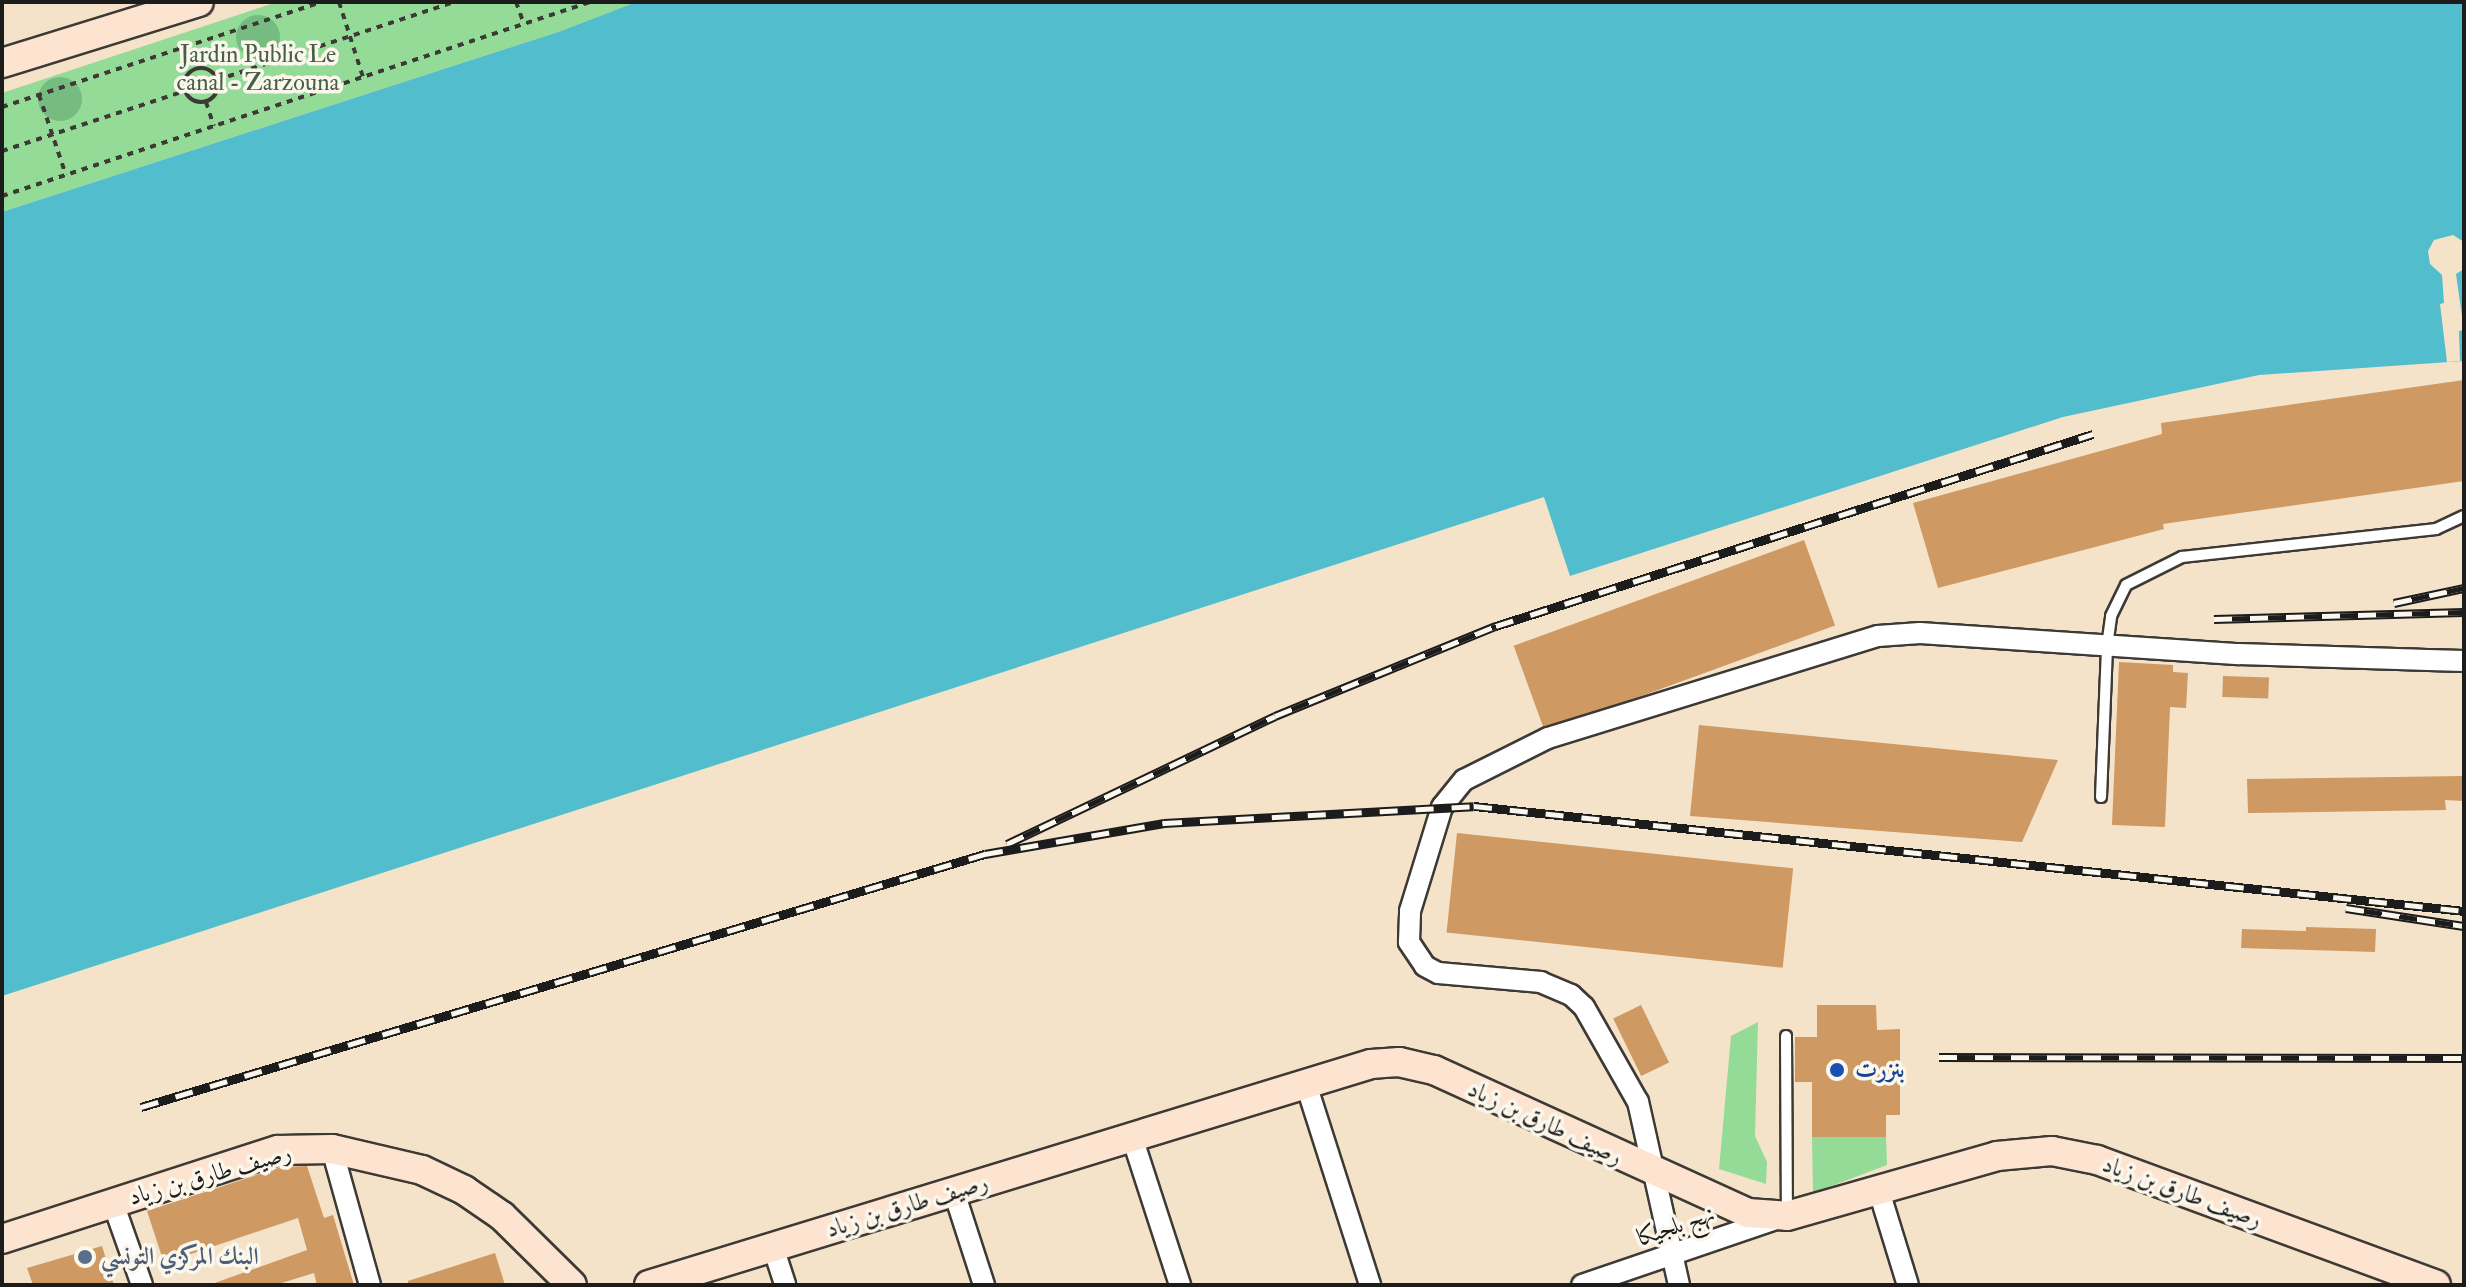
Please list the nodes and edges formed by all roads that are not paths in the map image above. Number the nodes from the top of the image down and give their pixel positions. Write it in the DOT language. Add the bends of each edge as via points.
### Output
graph roads {
  1 [pos="198,2"];
  2 [pos="2,63"];
  3 [pos="2464,516"];
  4 [pos="2107,646"];
  5 [pos="2464,661"];
  6 [pos="2101,797"];
  7 [pos="1786,1036"];
  8 [pos="1306,1084"];
  9 [pos="1132,1137"];
  10 [pos="332,1149"];
  11 [pos="1651,1173"];
  12 [pos="1879,1191"];
  13 [pos="954,1192"];
  14 [pos="113,1203"];
  15 [pos="1787,1216"];
  16 [pos="2,1239"];
  17 [pos="773,1247"];
  18 [pos="1670,1256"];
  19 [pos="142,1285"];
  20 [pos="370,1285"];
  21 [pos="572,1285"];
  22 [pos="649,1285"];
  23 [pos="785,1285"];
  24 [pos="984,1285"];
  25 [pos="1180,1285"];
  26 [pos="1370,1285"];
  27 [pos="1582,1285"];
  28 [pos="1679,1285"];
  29 [pos="1908,1285"];
  30 [pos="2434,1285"];
  1 -- 2 [label="main road"];
  3 -- 4 [label="lane" via="2436,529 2182,557 2126,585 2111,616"];
  4 -- 5 [label="street"];
  4 -- 6 [label="lane"];
  4 -- 11 [label="street" via="1920,633 1878,636 1548,738 1464,780 1442,807 1410,911 1409,942 1425,966 1438,973 1541,982 1584,1007 1638,1102"];
  7 -- 15 [label="lane"];
  8 -- 9 [label="main road, رصيف طارق بن زياد"];
  8 -- 11 [label="main road, رصيف طارق بن زياد" via="1371,1064 1399,1062 1434,1070"];
  8 -- 26 [label="street"];
  9 -- 13 [label="main road, رصيف طارق بن زياد"];
  9 -- 25 [label="street"];
  10 -- 14 [label="main road, رصيف طارق بن زياد" via="278,1150"];
  10 -- 20 [label="street"];
  10 -- 21 [label="main road, رصيف طارق بن زياد" via="378,1156 464,1190 502,1216"];
  11 -- 15 [label="main road, رصيف طارق بن زياد" via="1748,1213"];
  11 -- 18 [label="street"];
  12 -- 15 [label="main road, رصيف طارق بن زياد"];
  12 -- 29 [label="street"];
  12 -- 30 [label="main road, رصيف طارق بن زياد" via="1997,1156 2024,1151 2074,1154"];
  13 -- 17 [label="main road, رصيف طارق بن زياد"];
  13 -- 24 [label="street"];
  14 -- 16 [label="main road, رصيف طارق بن زياد"];
  14 -- 19 [label="street"];
  15 -- 18 [label="street, نهج بلجيكا"];
  17 -- 22 [label="main road, رصيف طارق بن زياد"];
  17 -- 23 [label="street"];
  18 -- 27 [label="street, نهج بلجيكا"];
  18 -- 28 [label="street"];
}
